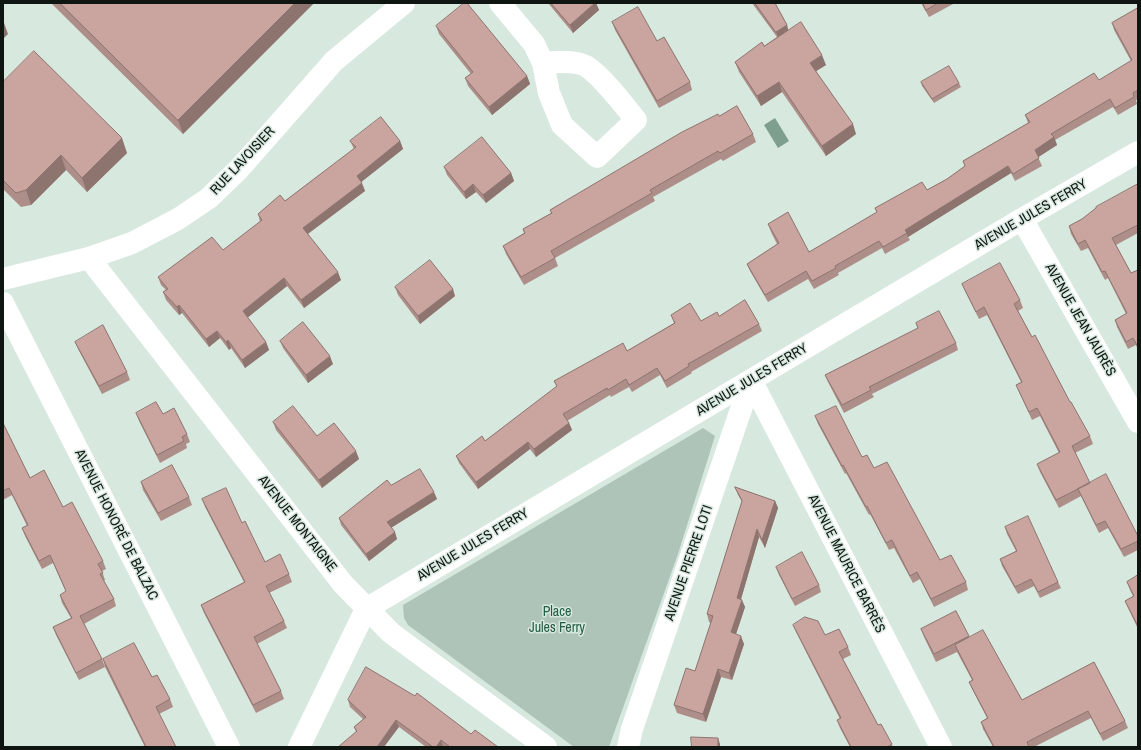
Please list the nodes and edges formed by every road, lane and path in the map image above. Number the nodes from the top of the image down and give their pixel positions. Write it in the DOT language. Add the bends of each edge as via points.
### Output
graph roads {
  1 [pos="404,3"];
  2 [pos="500,3"];
  3 [pos="543,63"];
  4 [pos="1138,152"];
  5 [pos="1022,219"];
  6 [pos="89,258"];
  7 [pos="3,279"];
  8 [pos="3,303"];
  9 [pos="751,380"];
  10 [pos="1138,422"];
  11 [pos="366,609"];
  12 [pos="229,747"];
  13 [pos="299,747"];
  14 [pos="546,747"];
  15 [pos="628,747"];
  16 [pos="941,747"];
  1 -- 6 [label="street, RUE LAVOISIER" via="334,61 240,168 208,198 178,219 132,244"];
  2 -- 3 [label="street" via="534,44"];
  3 -- 3 [label="street" via="549,93 562,125 597,157 636,120 615,93 585,66 568,62"];
  4 -- 5 [label="street, AVENUE JULES FERRY"];
  5 -- 9 [label="street, AVENUE JULES FERRY"];
  5 -- 10 [label="street, AVENUE JEAN JAURÈS"];
  6 -- 7 [label="street, RUE LAVOISIER"];
  6 -- 11 [label="street, AVENUE MONTAIGNE" via="343,584"];
  8 -- 12 [label="street, AVENUE HONORÉ DE BALZAC"];
  9 -- 11 [label="street, AVENUE JULES FERRY"];
  9 -- 15 [label="street, AVENUE PIERRE LOTI" via="634,722"];
  9 -- 16 [label="street, AVENUE MAURICE BARRÈS"];
  11 -- 13 [label="street"];
  11 -- 14 [label="street, AVENUE MONTAIGNE" via="391,633"];
}
